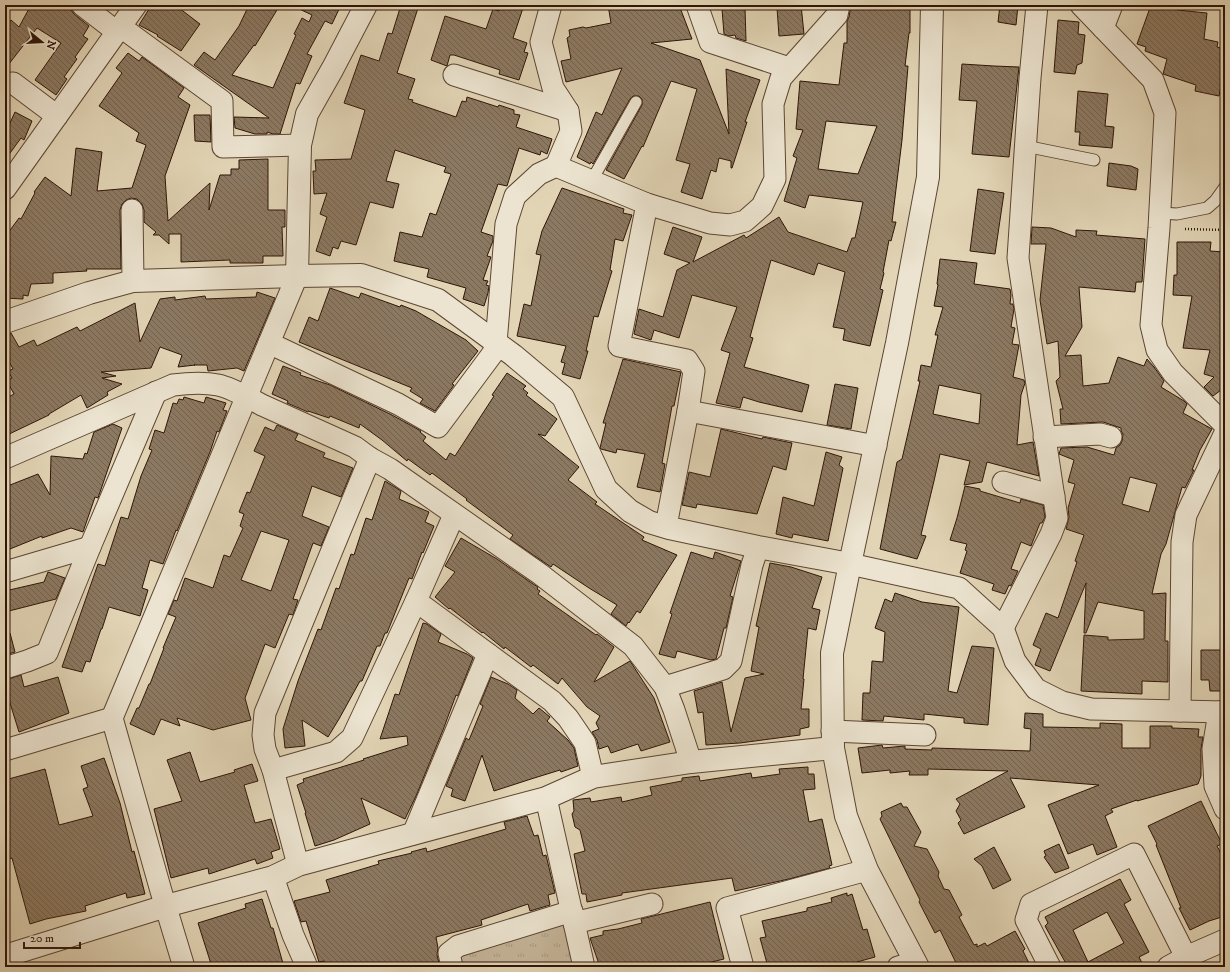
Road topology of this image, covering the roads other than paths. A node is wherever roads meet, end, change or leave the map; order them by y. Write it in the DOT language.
graph roads {
  1 [pos="82,5"];
  2 [pos="136,5"];
  3 [pos="366,5"];
  4 [pos="551,5"];
  5 [pos="697,5"];
  6 [pos="839,5"];
  7 [pos="932,5"];
  8 [pos="1037,5"];
  9 [pos="1081,5"];
  10 [pos="1112,5"];
  11 [pos="1103,28"];
  12 [pos="119,30"];
  13 [pos="789,68"];
  14 [pos="454,75"];
  15 [pos="13,83"];
  16 [pos="636,102"];
  17 [pos="568,111"];
  18 [pos="57,116"];
  19 [pos="300,145"];
  20 [pos="1025,146"];
  21 [pos="1094,160"];
  22 [pos="556,166"];
  23 [pos="592,180"];
  24 [pos="1225,188"];
  25 [pos="5,189"];
  26 [pos="647,204"];
  27 [pos="132,210"];
  28 [pos="1159,221"];
  29 [pos="297,276"];
  30 [pos="132,281"];
  31 [pos="5,322"];
  32 [pos="269,343"];
  33 [pos="496,343"];
  34 [pos="156,392"];
  35 [pos="247,397"];
  36 [pos="688,411"];
  37 [pos="1225,425"];
  38 [pos="1225,433"];
  39 [pos="1044,437"];
  40 [pos="1111,437"];
  41 [pos="876,446"];
  42 [pos="5,458"];
  43 [pos="370,458"];
  44 [pos="1003,482"];
  45 [pos="1054,496"];
  46 [pos="454,515"];
  47 [pos="666,526"];
  48 [pos="90,547"];
  49 [pos="758,547"];
  50 [pos="850,564"];
  51 [pos="5,572"];
  52 [pos="416,601"];
  53 [pos="1003,628"];
  54 [pos="488,654"];
  55 [pos="5,668"];
  56 [pos="664,687"];
  57 [pos="1180,711"];
  58 [pos="1222,712"];
  59 [pos="112,718"];
  60 [pos="925,735"];
  61 [pos="832,739"];
  62 [pos="5,750"];
  63 [pos="691,762"];
  64 [pos="273,770"];
  65 [pos="593,777"];
  66 [pos="546,798"];
  67 [pos="1225,809"];
  68 [pos="413,834"];
  69 [pos="298,865"];
  70 [pos="867,870"];
  71 [pos="273,877"];
  72 [pos="652,904"];
  73 [pos="166,906"];
  74 [pos="573,917"];
  75 [pos="1225,940"];
  76 [pos="5,956"];
  77 [pos="1186,957"];
  78 [pos="910,965"];
  79 [pos="184,967"];
  80 [pos="307,967"];
  81 [pos="452,967"];
  82 [pos="584,967"];
  83 [pos="743,967"];
  84 [pos="1050,967"];
  85 [pos="1168,967"];
  1 -- 12 [label="street"];
  2 -- 12 [label="street"];
  3 -- 19 [label="street"];
  4 -- 17 [label="street"];
  5 -- 13 [label="street"];
  6 -- 13 [label="street"];
  7 -- 41 [label="street"];
  8 -- 20 [label="street"];
  9 -- 11 [label="street"];
  10 -- 11 [label="street"];
  11 -- 28 [label="street"];
  12 -- 18 [label="street"];
  12 -- 19 [label="street"];
  13 -- 26 [label="street"];
  14 -- 17 [label="street"];
  15 -- 18 [label="street"];
  16 -- 23 [label="lane"];
  17 -- 22 [label="street"];
  18 -- 25 [label="street"];
  19 -- 29 [label="street"];
  20 -- 21 [label="lane"];
  20 -- 39 [label="street"];
  22 -- 23 [label="street"];
  22 -- 33 [label="street"];
  23 -- 26 [label="street"];
  24 -- 28 [label="lane"];
  26 -- 36 [label="street"];
  27 -- 30 [label="street"];
  28 -- 37 [label="street"];
  29 -- 30 [label="street"];
  29 -- 32 [label="street"];
  29 -- 33 [label="street"];
  30 -- 31 [label="street"];
  32 -- 33 [label="street"];
  32 -- 35 [label="street"];
  33 -- 47 [label="street"];
  34 -- 35 [label="street"];
  34 -- 42 [label="street"];
  34 -- 48 [label="street"];
  35 -- 43 [label="street"];
  35 -- 59 [label="street"];
  36 -- 41 [label="street"];
  36 -- 47 [label="street"];
  38 -- 57 [label="street"];
  39 -- 40 [label="street"];
  39 -- 45 [label="street"];
  41 -- 50 [label="street"];
  43 -- 46 [label="street"];
  43 -- 64 [label="street"];
  44 -- 45 [label="street"];
  45 -- 53 [label="street"];
  46 -- 52 [label="street"];
  46 -- 56 [label="street"];
  47 -- 49 [label="street"];
  48 -- 51 [label="street"];
  48 -- 55 [label="street"];
  49 -- 50 [label="street"];
  49 -- 56 [label="street"];
  50 -- 53 [label="street"];
  50 -- 61 [label="street"];
  52 -- 54 [label="street"];
  52 -- 64 [label="street"];
  53 -- 57 [label="street"];
  54 -- 65 [label="street"];
  54 -- 68 [label="street"];
  56 -- 63 [label="street"];
  57 -- 58 [label="street"];
  58 -- 67 [label="street"];
  59 -- 62 [label="street"];
  59 -- 73 [label="street"];
  60 -- 61 [label="street"];
  61 -- 63 [label="street"];
  61 -- 70 [label="street"];
  63 -- 65 [label="street"];
  64 -- 69 [label="street"];
  65 -- 66 [label="street"];
  66 -- 68 [label="street"];
  66 -- 74 [label="street"];
  68 -- 69 [label="street"];
  69 -- 71 [label="street"];
  70 -- 78 [label="street"];
  70 -- 83 [label="street"];
  71 -- 73 [label="street"];
  71 -- 80 [label="street"];
  72 -- 74 [label="street"];
  73 -- 76 [label="street"];
  73 -- 79 [label="street"];
  74 -- 81 [label="street"];
  74 -- 82 [label="street"];
  75 -- 77 [label="street"];
  77 -- 84 [label="street"];
  77 -- 85 [label="street"];
}
